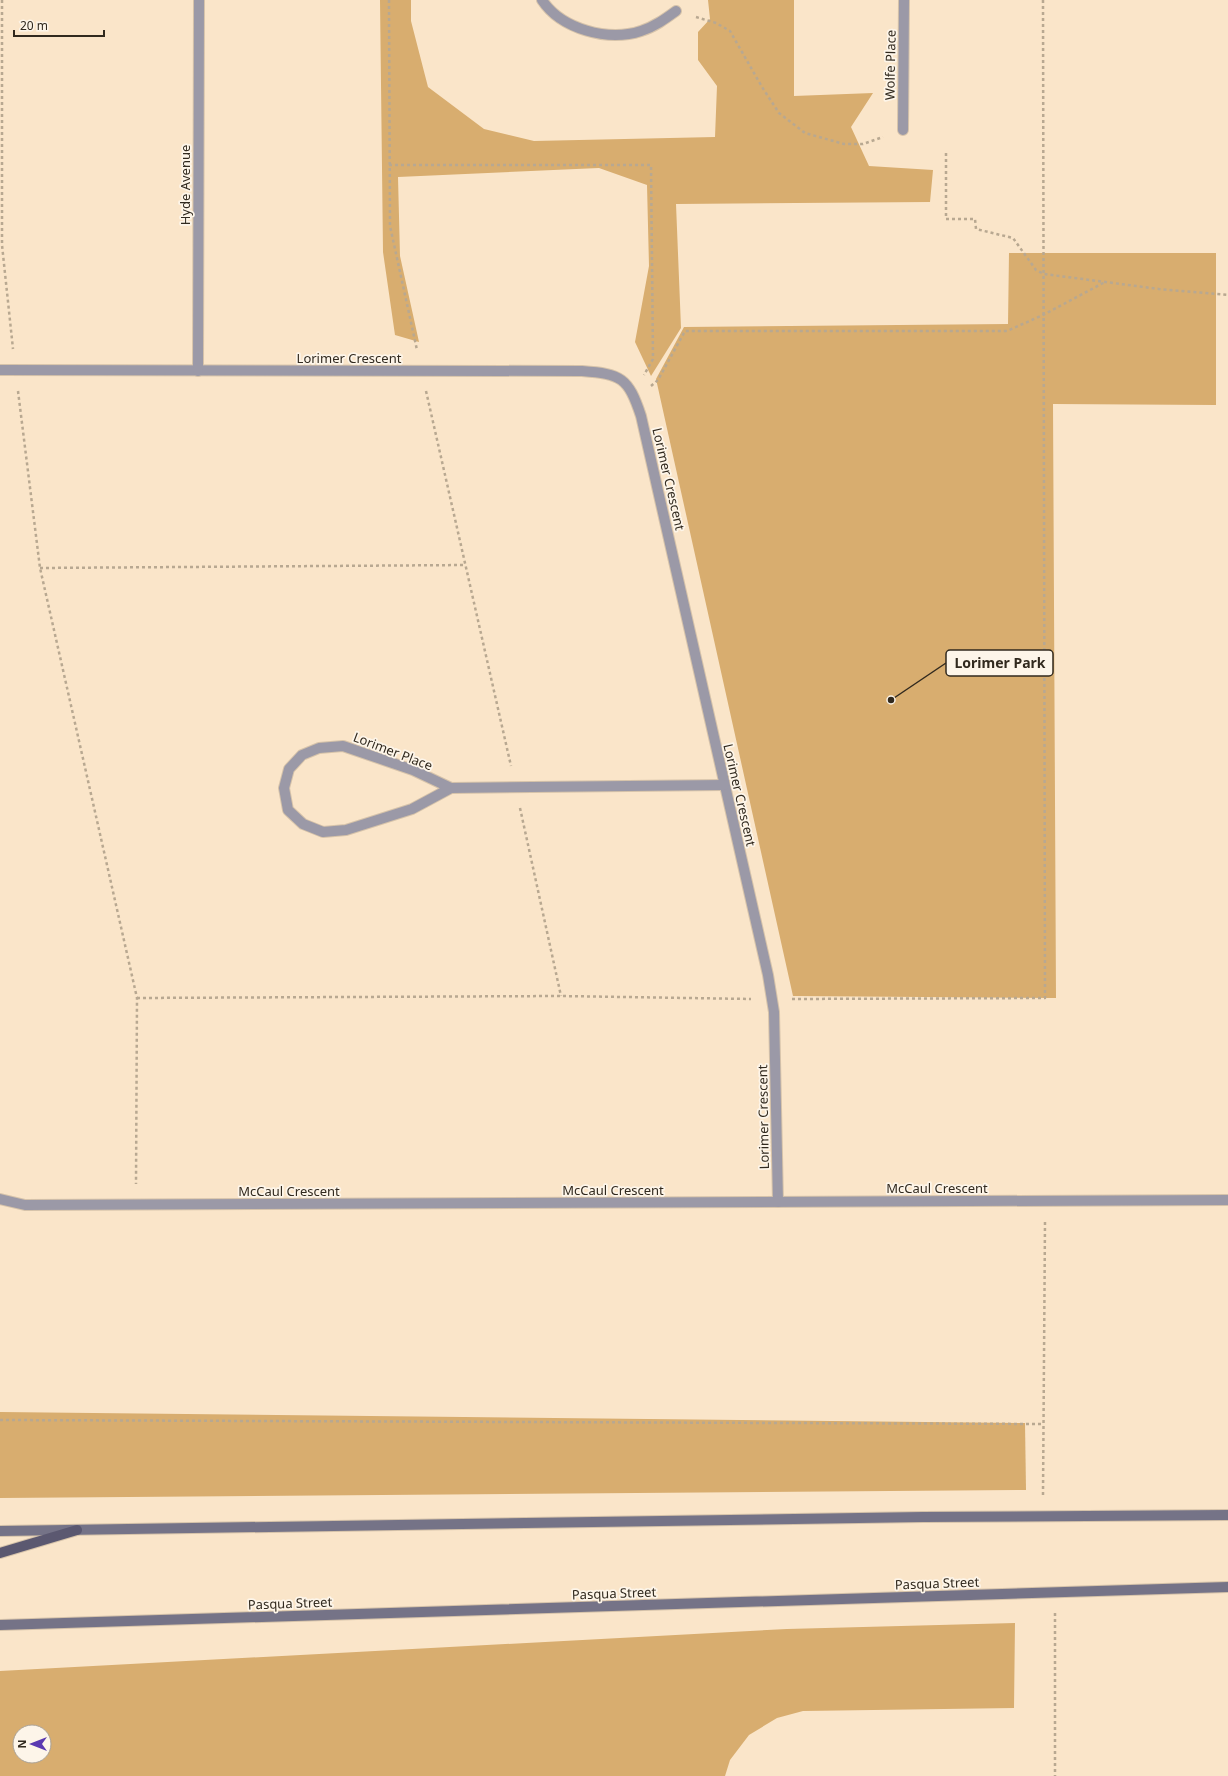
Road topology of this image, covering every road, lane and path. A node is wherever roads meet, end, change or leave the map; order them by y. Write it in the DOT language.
graph roads {
  1 [pos="2,0"];
  2 [pos="199,0"];
  3 [pos="389,0"];
  4 [pos="542,0"];
  5 [pos="904,0"];
  6 [pos="1044,0"];
  7 [pos="676,11"];
  8 [pos="903,130"];
  9 [pos="946,152"];
  10 [pos="389,165"];
  11 [pos="1044,274"];
  12 [pos="1106,282"];
  13 [pos="1228,295"];
  14 [pos="1043,315"];
  15 [pos="0,370"];
  16 [pos="15,370"];
  17 [pos="198,371"];
  18 [pos="422,371"];
  19 [pos="635,398"];
  20 [pos="466,565"];
  21 [pos="40,568"];
  22 [pos="724,785"];
  23 [pos="516,787"];
  24 [pos="451,788"];
  25 [pos="561,996"];
  26 [pos="137,998"];
  27 [pos="772,999"];
  28 [pos="0,1199"];
  29 [pos="1228,1200"];
  30 [pos="1045,1201"];
  31 [pos="778,1202"];
  32 [pos="136,1205"];
  33 [pos="0,1420"];
  34 [pos="1043,1424"];
  35 [pos="1228,1515"];
  36 [pos="1043,1516"];
  37 [pos="77,1530"];
  38 [pos="0,1532"];
  39 [pos="0,1553"];
  40 [pos="1228,1587"];
  41 [pos="1055,1593"];
  42 [pos="0,1625"];
  43 [pos="1055,1776"];
  1 -- 16 [label="path"];
  2 -- 17 [label="street, Hyde Avenue"];
  3 -- 10 [label="path"];
  4 -- 7 [label="street"];
  5 -- 8 [label="street, Wolfe Place"];
  6 -- 11 [label="path"];
  7 -- 8 [label="path"];
  9 -- 11 [label="path"];
  10 -- 18 [label="path"];
  10 -- 19 [label="path"];
  11 -- 12 [label="path"];
  11 -- 14 [label="path"];
  12 -- 13 [label="path"];
  12 -- 14 [label="path"];
  14 -- 19 [label="path"];
  14 -- 27 [label="path"];
  15 -- 16 [label="street, Lorimer Crescent"];
  16 -- 17 [label="street, Lorimer Crescent"];
  16 -- 21 [label="path"];
  17 -- 18 [label="street, Lorimer Crescent"];
  18 -- 19 [label="street, Lorimer Crescent"];
  18 -- 20 [label="path"];
  19 -- 22 [label="street, Lorimer Crescent"];
  20 -- 21 [label="path"];
  20 -- 23 [label="path"];
  21 -- 26 [label="path"];
  22 -- 23 [label="street, Lorimer Place"];
  22 -- 27 [label="street, Lorimer Crescent"];
  23 -- 24 [label="street, Lorimer Place"];
  23 -- 25 [label="path"];
  24 -- 24 [label="street, Lorimer Place"];
  25 -- 26 [label="path"];
  25 -- 27 [label="path"];
  26 -- 32 [label="path"];
  27 -- 31 [label="street, Lorimer Crescent"];
  28 -- 32 [label="street, McCaul Crescent"];
  29 -- 30 [label="street, McCaul Crescent"];
  30 -- 31 [label="street, McCaul Crescent"];
  30 -- 34 [label="path"];
  31 -- 32 [label="street, McCaul Crescent"];
  33 -- 34 [label="path"];
  34 -- 36 [label="path"];
  35 -- 36 [label="main road"];
  36 -- 37 [label="main road"];
  37 -- 38 [label="main road"];
  37 -- 39 [label="main road"];
  40 -- 41 [label="main road, Pasqua Street"];
  41 -- 42 [label="main road, Pasqua Street"];
  41 -- 43 [label="path"];
}
